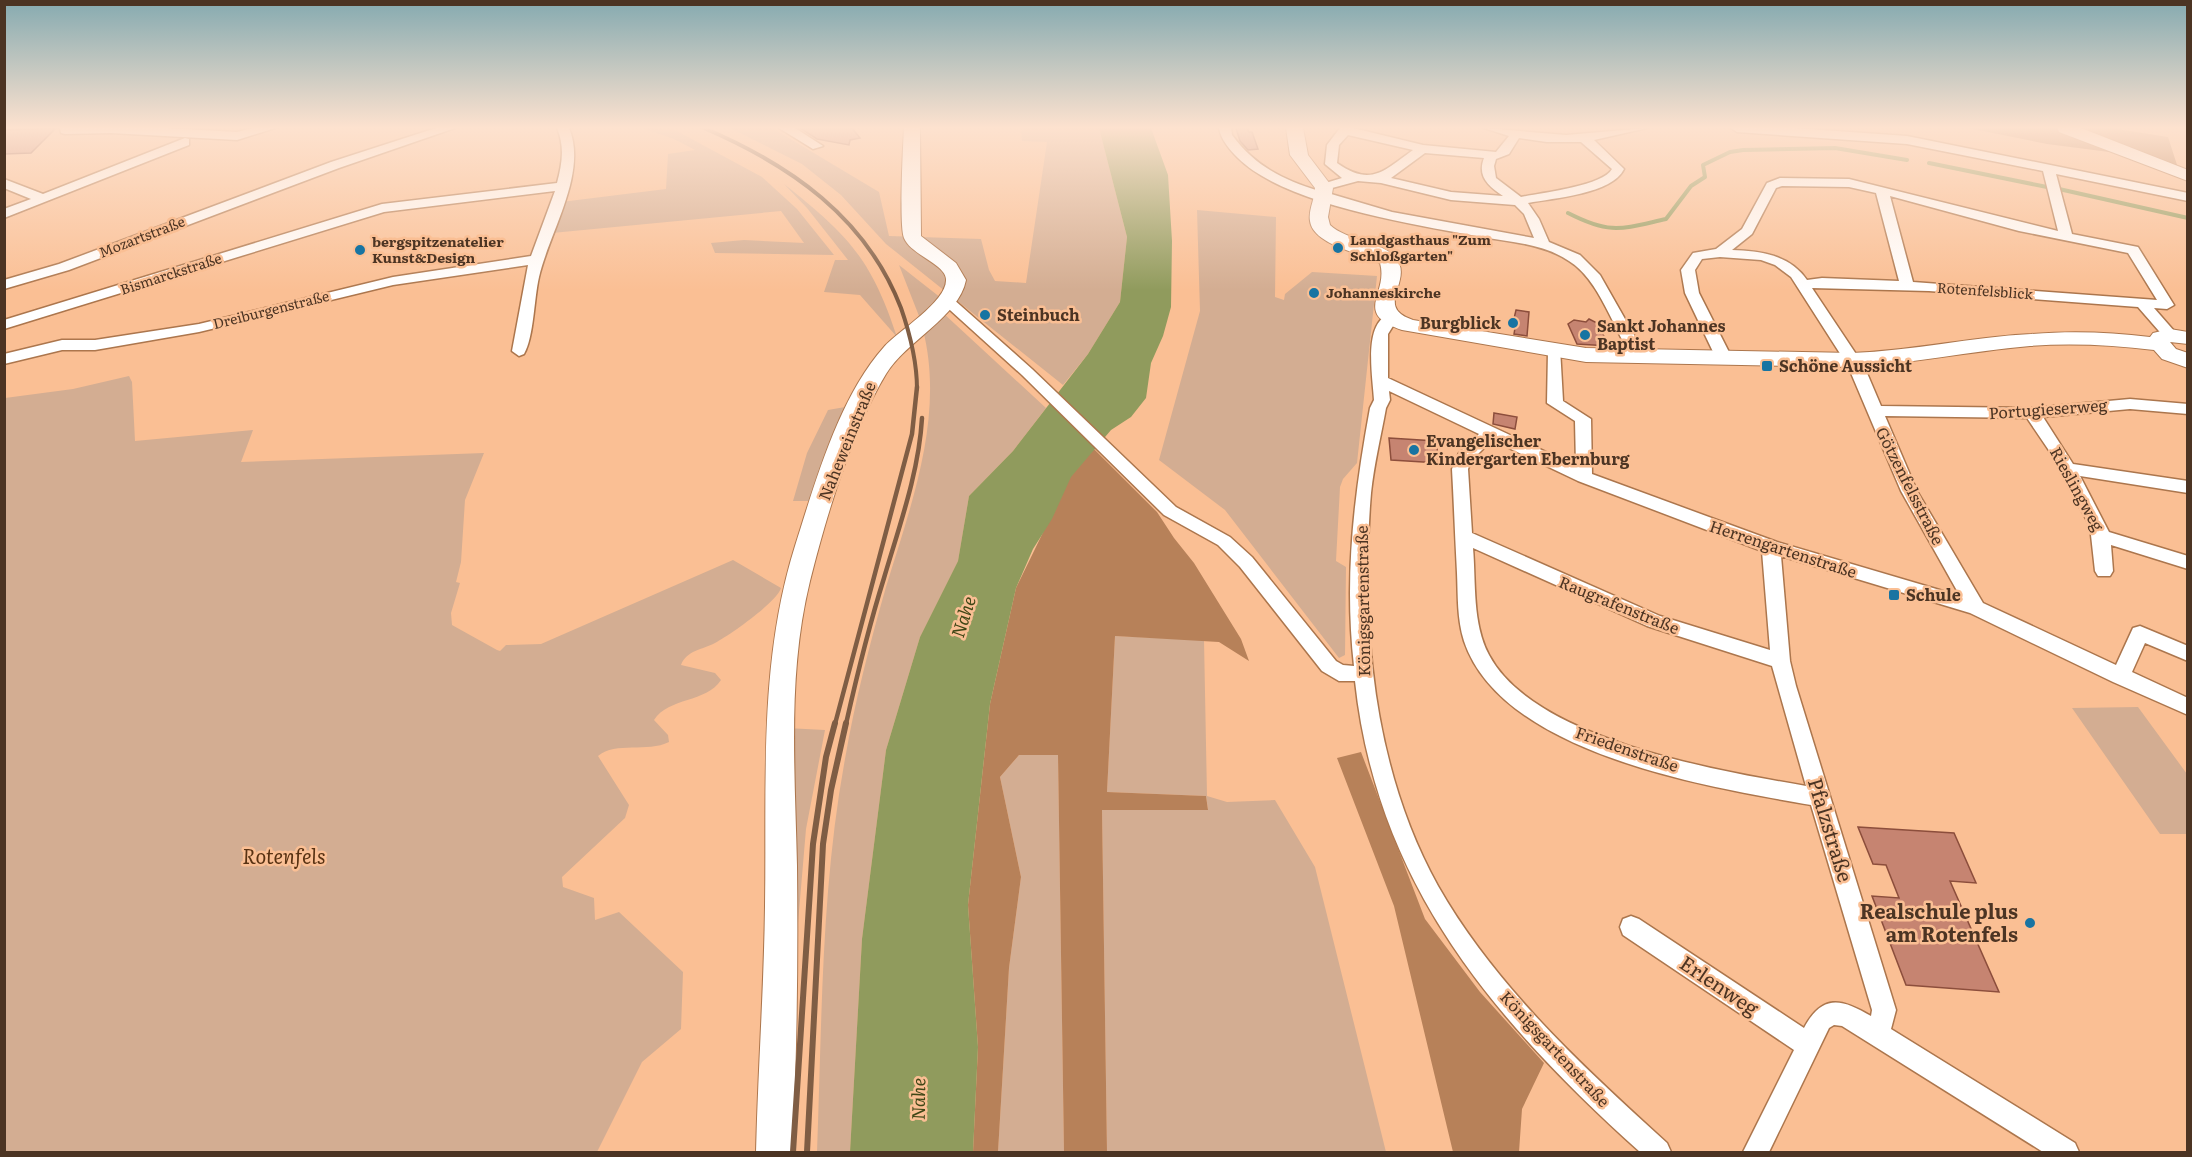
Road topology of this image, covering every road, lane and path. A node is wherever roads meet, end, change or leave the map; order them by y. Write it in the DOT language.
graph roads {
  1 [pos="80,182"];
  2 [pos="290,182"];
  3 [pos="564,182"];
  4 [pos="912,182"];
  5 [pos="1289,182"];
  6 [pos="1317,182"];
  7 [pos="1343,182"];
  8 [pos="1393,182"];
  9 [pos="1492,182"];
  10 [pos="1602,182"];
  11 [pos="2052,182"];
  12 [pos="2117,182"];
  13 [pos="4,183"];
  14 [pos="564,186"];
  15 [pos="1882,191"];
  16 [pos="1324,192"];
  17 [pos="2187,197"];
  18 [pos="41,198"];
  19 [pos="1523,205"];
  20 [pos="4,214"];
  21 [pos="2066,238"];
  22 [pos="1543,244"];
  23 [pos="1720,253"];
  24 [pos="538,258"];
  25 [pos="4,285"];
  26 [pos="1803,285"];
  27 [pos="1907,285"];
  28 [pos="947,300"];
  29 [pos="2142,303"];
  30 [pos="1390,318"];
  31 [pos="4,326"];
  32 [pos="2172,339"];
  33 [pos="519,351"];
  34 [pos="1555,351"];
  35 [pos="1638,356"];
  36 [pos="1724,358"];
  37 [pos="4,359"];
  38 [pos="1852,360"];
  39 [pos="2187,361"];
  40 [pos="1382,381"];
  41 [pos="2187,409"];
  42 [pos="1873,411"];
  43 [pos="2032,413"];
  44 [pos="1489,433"];
  45 [pos="2068,470"];
  46 [pos="1584,477"];
  47 [pos="2187,487"];
  48 [pos="1464,536"];
  49 [pos="2103,536"];
  50 [pos="1771,547"];
  51 [pos="2187,563"];
  52 [pos="2104,571"];
  53 [pos="1976,608"];
  54 [pos="2187,654"];
  55 [pos="1780,661"];
  56 [pos="1362,674"];
  57 [pos="2120,676"];
  58 [pos="2187,707"];
  59 [pos="1819,797"];
  60 [pos="1631,927"];
  61 [pos="1878,1034"];
  62 [pos="1808,1045"];
  63 [pos="774,1152"];
  64 [pos="1658,1152"];
  65 [pos="1756,1152"];
  66 [pos="2066,1152"];
  1 -- 18 [label="street"];
  2 -- 25 [label="street, Mozartstraße"];
  3 -- 14 [label="street"];
  4 -- 28 [label="main road"];
  5 -- 16 [label="street"];
  6 -- 16 [label="main road"];
  7 -- 16 [label="street"];
  8 -- 19 [label="street"];
  9 -- 19 [label="street"];
  10 -- 19 [label="street"];
  11 -- 21 [label="street"];
  12 -- 17 [label="street"];
  13 -- 18 [label="street"];
  14 -- 24 [label="street"];
  14 -- 31 [label="street, Bismarckstraße"];
  15 -- 21 [label="street"];
  15 -- 23 [label="street"];
  15 -- 27 [label="street"];
  16 -- 22 [label="street"];
  16 -- 30 [label="main road"];
  18 -- 20 [label="street"];
  19 -- 22 [label="street"];
  21 -- 29 [label="street, Rotenfelsblick"];
  22 -- 35 [label="street"];
  23 -- 26 [label="street"];
  23 -- 36 [label="street"];
  24 -- 33 [label="street"];
  24 -- 37 [label="street, Dreiburgenstraße"];
  26 -- 27 [label="street, Rotenfelsblick"];
  26 -- 38 [label="street"];
  27 -- 29 [label="street, Rotenfelsblick"];
  28 -- 56 [label="street"];
  28 -- 63 [label="main road, Naheweinstraße"];
  29 -- 32 [label="street"];
  30 -- 34 [label="main road"];
  30 -- 40 [label="street, Königsgartenstraße"];
  32 -- 38 [label="main road"];
  32 -- 39 [label="main road"];
  34 -- 35 [label="main road"];
  34 -- 46 [label="street"];
  35 -- 36 [label="main road"];
  36 -- 38 [label="main road"];
  38 -- 42 [label="street, Götzenfelsstraße"];
  40 -- 44 [label="street, Herrengartenstraße"];
  40 -- 56 [label="street, Königsgartenstraße"];
  41 -- 43 [label="street, Portugieserweg"];
  42 -- 43 [label="street, Portugieserweg"];
  42 -- 53 [label="street, Götzenfelsstraße"];
  43 -- 45 [label="street, Rieslingweg"];
  44 -- 46 [label="street, Herrengartenstraße"];
  44 -- 48 [label="street, Friedenstraße"];
  45 -- 47 [label="street"];
  45 -- 49 [label="street, Rieslingweg"];
  46 -- 50 [label="street, Herrengartenstraße"];
  48 -- 55 [label="street, Raugrafenstraße"];
  48 -- 59 [label="street, Friedenstraße"];
  49 -- 51 [label="street"];
  49 -- 52 [label="street, Rieslingweg"];
  50 -- 53 [label="street, Herrengartenstraße"];
  50 -- 55 [label="street, Pfalzstraße"];
  53 -- 57 [label="street, Herrengartenstraße"];
  54 -- 57 [label="street"];
  55 -- 59 [label="street, Pfalzstraße"];
  56 -- 64 [label="street, Königsgartenstraße"];
  57 -- 58 [label="street, Herrengartenstraße"];
  59 -- 61 [label="street, Pfalzstraße"];
  60 -- 62 [label="street, Erlenweg"];
  61 -- 62 [label="street"];
  61 -- 66 [label="street"];
  62 -- 65 [label="street"];
}
